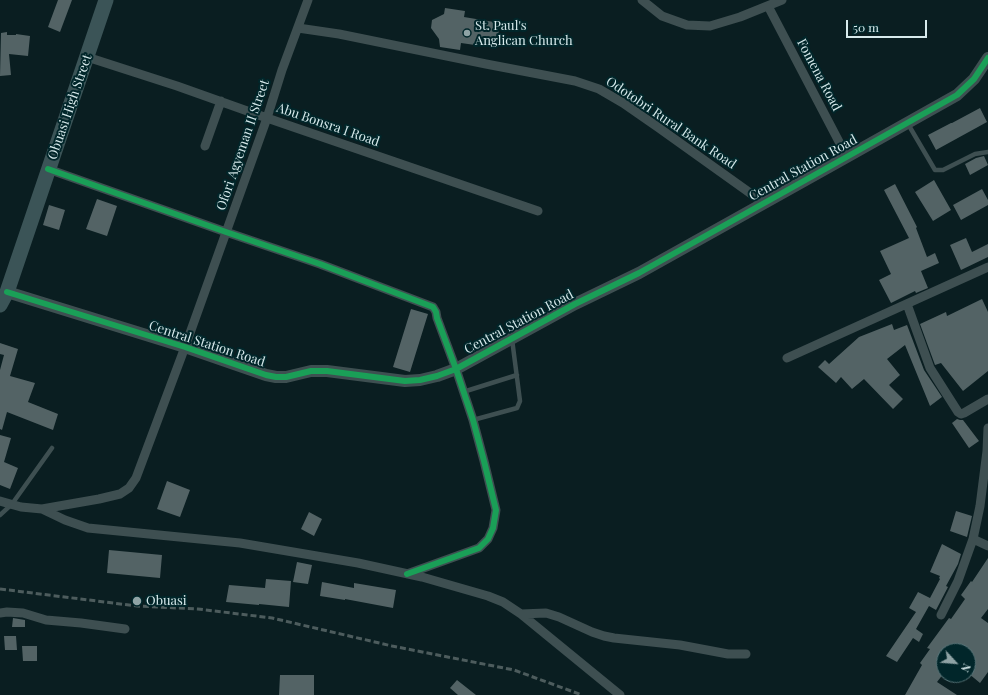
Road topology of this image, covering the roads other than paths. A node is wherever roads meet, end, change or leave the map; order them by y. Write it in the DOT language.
graph roads {
  1 [pos="106,0"];
  2 [pos="308,0"];
  3 [pos="642,0"];
  4 [pos="782,0"];
  5 [pos="768,6"];
  6 [pos="298,28"];
  7 [pos="87,57"];
  8 [pos="988,58"];
  9 [pos="221,101"];
  10 [pos="267,118"];
  11 [pos="907,123"];
  12 [pos="205,146"];
  13 [pos="988,152"];
  14 [pos="847,157"];
  15 [pos="48,169"];
  16 [pos="764,203"];
  17 [pos="538,211"];
  18 [pos="226,232"];
  19 [pos="988,267"];
  20 [pos="4,298"];
  21 [pos="907,304"];
  22 [pos="512,338"];
  23 [pos="185,347"];
  24 [pos="787,358"];
  25 [pos="456,369"];
  26 [pos="517,375"];
  27 [pos="464,392"];
  28 [pos="988,399"];
  29 [pos="472,420"];
  30 [pos="988,428"];
  31 [pos="52,448"];
  32 [pos="0,501"];
  33 [pos="12,504"];
  34 [pos="42,509"];
  35 [pos="0,515"];
  36 [pos="973,539"];
  37 [pos="988,546"];
  38 [pos="407,574"];
  39 [pos="0,613"];
  40 [pos="522,614"];
  41 [pos="941,615"];
  42 [pos="124,629"];
  43 [pos="746,654"];
  44 [pos="620,695"];
  1 -- 7 [label="main road, Obuasi High Street"];
  2 -- 6 [label="street, Ofori Agyeman II Street"];
  3 -- 5 [label="street"];
  4 -- 5 [label="street"];
  5 -- 14 [label="street, Fomena Road"];
  6 -- 10 [label="street, Ofori Agyeman II Street"];
  6 -- 16 [label="street, Odotobri Rural Bank Road"];
  7 -- 9 [label="street, Abu Bonsra I Road"];
  7 -- 15 [label="main road, Obuasi High Street"];
  8 -- 11 [label="street, Central Station Road"];
  9 -- 10 [label="street, Abu Bonsra I Road"];
  9 -- 12 [label="street"];
  10 -- 17 [label="street, Abu Bonsra I Road"];
  10 -- 18 [label="street, Ofori Agyeman II Street"];
  11 -- 13 [label="lane"];
  11 -- 14 [label="street, Central Station Road"];
  14 -- 16 [label="street, Central Station Road"];
  15 -- 18 [label="street"];
  15 -- 20 [label="main road, Obuasi High Street"];
  16 -- 22 [label="street, Central Station Road"];
  18 -- 23 [label="street, Ofori Agyeman II Street"];
  18 -- 25 [label="street"];
  19 -- 21 [label="street"];
  20 -- 23 [label="street, Central Station Road"];
  21 -- 24 [label="street"];
  21 -- 28 [label="street"];
  22 -- 25 [label="street, Central Station Road"];
  22 -- 26 [label="lane"];
  23 -- 25 [label="street, Central Station Road"];
  23 -- 34 [label="street, Ofori Agyeman II Street"];
  25 -- 27 [label="street"];
  26 -- 27 [label="lane"];
  26 -- 29 [label="lane"];
  27 -- 29 [label="street"];
  29 -- 38 [label="street"];
  30 -- 36 [label="street"];
  31 -- 33 [label="lane"];
  32 -- 33 [label="street, Ofori Agyeman II Street"];
  33 -- 34 [label="street, Ofori Agyeman II Street"];
  33 -- 35 [label="lane"];
  34 -- 38 [label="street"];
  36 -- 37 [label="street"];
  36 -- 41 [label="street"];
  38 -- 40 [label="street"];
  39 -- 42 [label="street"];
  40 -- 43 [label="street"];
  40 -- 44 [label="street"];
}
